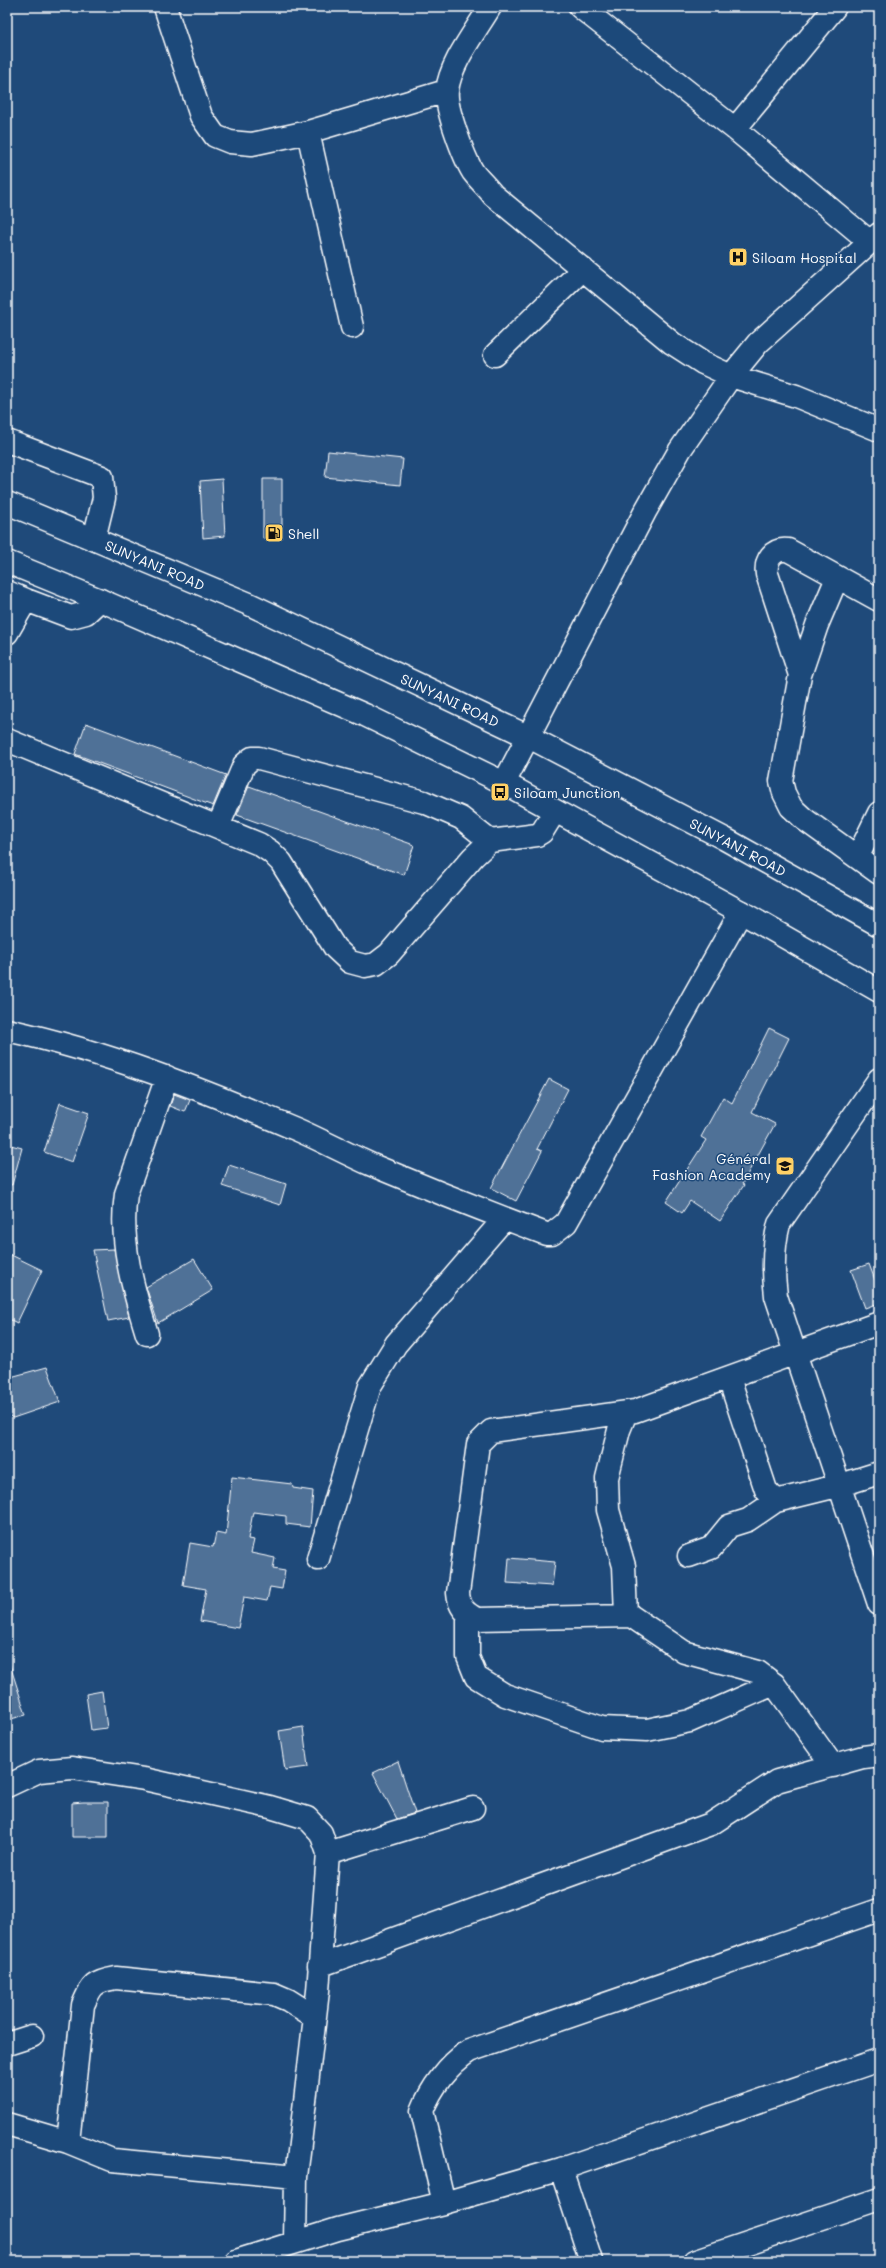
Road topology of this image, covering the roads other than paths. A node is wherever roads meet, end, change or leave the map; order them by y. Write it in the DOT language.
graph roads {
  1 [pos="164,7"];
  2 [pos="490,7"];
  3 [pos="580,7"];
  4 [pos="835,7"];
  5 [pos="446,91"];
  6 [pos="735,129"];
  7 [pos="308,132"];
  8 [pos="874,238"];
  9 [pos="583,269"];
  10 [pos="352,327"];
  11 [pos="495,355"];
  12 [pos="731,376"];
  13 [pos="879,430"];
  14 [pos="7,440"];
  15 [pos="7,503"];
  16 [pos="94,539"];
  17 [pos="7,562"];
  18 [pos="837,578"];
  19 [pos="16,596"];
  20 [pos="100,600"];
  21 [pos="879,600"];
  22 [pos="7,633"];
  23 [pos="800,675"];
  24 [pos="527,736"];
  25 [pos="7,740"];
  26 [pos="504,783"];
  27 [pos="555,812"];
  28 [pos="879,813"];
  29 [pos="218,827"];
  30 [pos="490,841"];
  31 [pos="858,856"];
  32 [pos="879,873"];
  33 [pos="741,912"];
  34 [pos="879,925"];
  35 [pos="879,991"];
  36 [pos="7,1030"];
  37 [pos="167,1077"];
  38 [pos="879,1079"];
  39 [pos="504,1218"];
  40 [pos="879,1323"];
  41 [pos="147,1334"];
  42 [pos="795,1354"];
  43 [pos="729,1378"];
  44 [pos="626,1413"];
  45 [pos="879,1473"];
  46 [pos="841,1485"];
  47 [pos="776,1501"];
  48 [pos="689,1556"];
  49 [pos="318,1559"];
  50 [pos="879,1604"];
  51 [pos="468,1614"];
  52 [pos="626,1615"];
  53 [pos="774,1684"];
  54 [pos="879,1755"];
  55 [pos="833,1766"];
  56 [pos="7,1786"];
  57 [pos="473,1808"];
  58 [pos="328,1853"];
  59 [pos="879,1910"];
  60 [pos="319,1966"];
  61 [pos="315,2017"];
  62 [pos="32,2036"];
  63 [pos="7,2044"];
  64 [pos="879,2060"];
  65 [pos="7,2124"];
  66 [pos="68,2142"];
  67 [pos="561,2169"];
  68 [pos="296,2177"];
  69 [pos="879,2199"];
  70 [pos="444,2203"];
  71 [pos="295,2242"];
  72 [pos="236,2261"];
  73 [pos="591,2261"];
  74 [pos="694,2261"];
  1 -- 7 [label="street"];
  2 -- 5 [label="street"];
  3 -- 6 [label="street"];
  4 -- 6 [label="street"];
  5 -- 7 [label="street"];
  5 -- 9 [label="street"];
  6 -- 8 [label="street"];
  7 -- 10 [label="street"];
  8 -- 12 [label="street"];
  9 -- 11 [label="street"];
  9 -- 12 [label="street"];
  12 -- 13 [label="street"];
  12 -- 24 [label="street"];
  14 -- 16 [label="street"];
  15 -- 16 [label="street, SUNYANI ROAD"];
  16 -- 24 [label="street, SUNYANI ROAD"];
  17 -- 20 [label="street"];
  18 -- 21 [label="street"];
  18 -- 23 [label="street"];
  18 -- 23 [label="street"];
  19 -- 20 [label="street"];
  19 -- 22 [label="street"];
  20 -- 26 [label="street"];
  23 -- 31 [label="street"];
  24 -- 26 [label="street"];
  24 -- 34 [label="street, SUNYANI ROAD"];
  25 -- 29 [label="street"];
  26 -- 27 [label="street"];
  27 -- 30 [label="street"];
  27 -- 33 [label="street"];
  28 -- 31 [label="street"];
  29 -- 30 [label="street"];
  29 -- 30 [label="street"];
  31 -- 32 [label="street"];
  33 -- 35 [label="street"];
  33 -- 39 [label="street"];
  36 -- 37 [label="street"];
  37 -- 39 [label="street"];
  37 -- 41 [label="street"];
  38 -- 42 [label="street"];
  39 -- 49 [label="street"];
  40 -- 42 [label="street"];
  42 -- 43 [label="street"];
  42 -- 46 [label="street"];
  43 -- 44 [label="street"];
  43 -- 47 [label="street"];
  44 -- 51 [label="street"];
  44 -- 52 [label="street"];
  45 -- 46 [label="street"];
  46 -- 47 [label="street"];
  46 -- 50 [label="street"];
  47 -- 48 [label="street"];
  51 -- 52 [label="street"];
  51 -- 53 [label="street"];
  52 -- 53 [label="street"];
  53 -- 55 [label="street"];
  54 -- 55 [label="street"];
  55 -- 60 [label="street"];
  56 -- 58 [label="street"];
  57 -- 58 [label="street"];
  58 -- 60 [label="street"];
  59 -- 70 [label="street"];
  60 -- 61 [label="street"];
  61 -- 66 [label="street"];
  61 -- 68 [label="street"];
  62 -- 63 [label="street"];
  64 -- 67 [label="street"];
  65 -- 66 [label="street"];
  66 -- 68 [label="street"];
  67 -- 70 [label="street"];
  67 -- 73 [label="street"];
  68 -- 71 [label="street"];
  69 -- 74 [label="street"];
  70 -- 71 [label="street"];
  71 -- 72 [label="street"];
}
